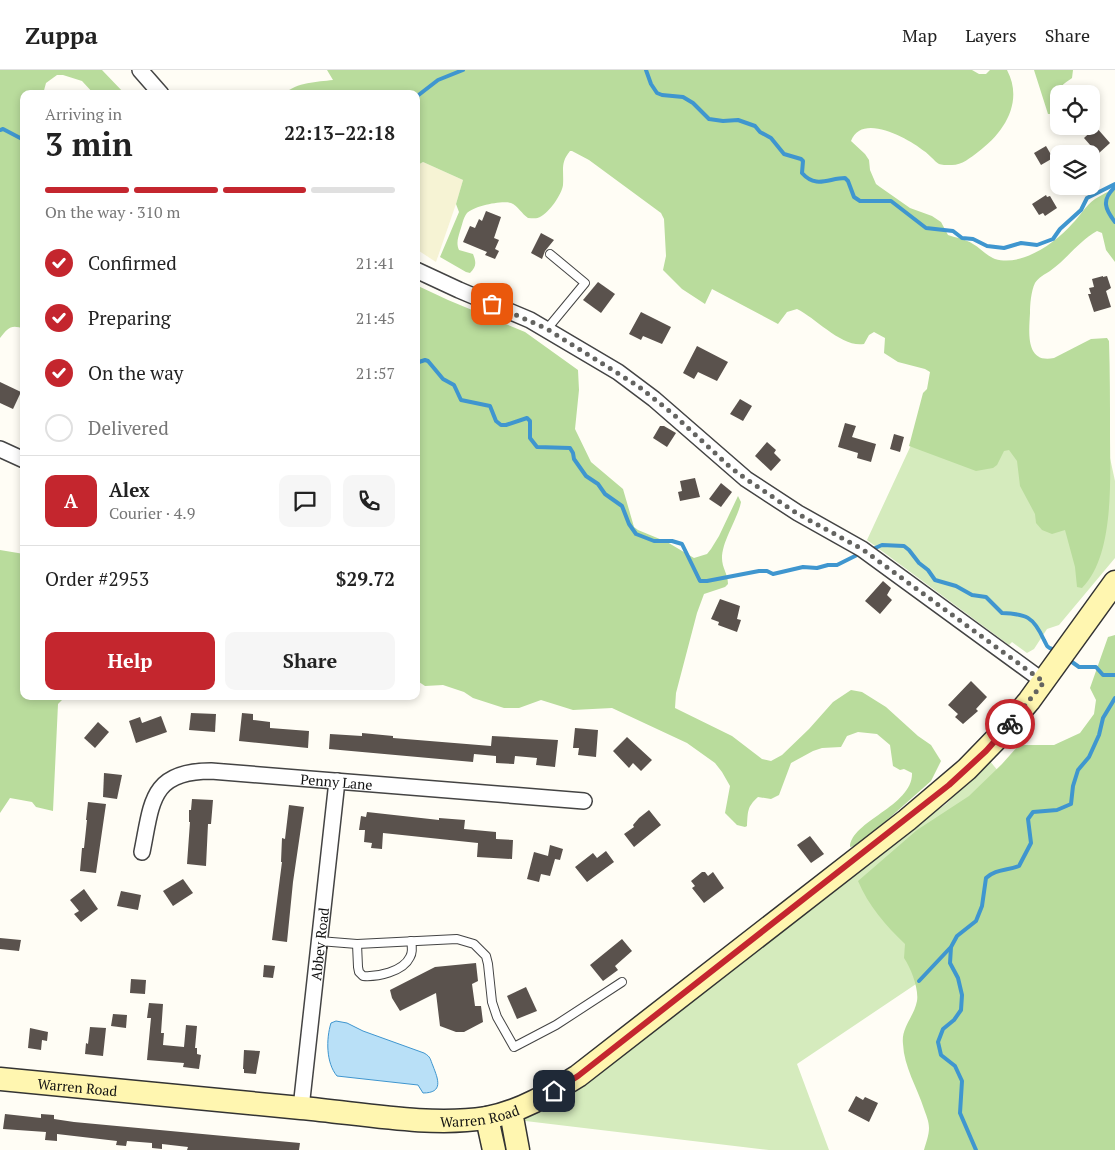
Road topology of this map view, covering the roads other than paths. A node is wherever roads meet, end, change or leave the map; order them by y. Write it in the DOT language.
graph roads {
  1 [pos="140,70"];
  2 [pos="158,90"];
  3 [pos="550,254"];
  4 [pos="420,272"];
  5 [pos="547,329"];
  6 [pos="0,449"];
  7 [pos="20,458"];
  8 [pos="1115,582"];
  9 [pos="1044,682"];
  10 [pos="337,781"];
  11 [pos="584,801"];
  12 [pos="142,852"];
  13 [pos="319,941"];
  14 [pos="411,941"];
  15 [pos="357,944"];
  16 [pos="622,982"];
  17 [pos="0,1079"];
  18 [pos="301,1108"];
  19 [pos="510,1112"];
  20 [pos="487,1118"];
  21 [pos="494,1150"];
  22 [pos="518,1150"];
  1 -- 2 [label="street"];
  3 -- 5 [label="lane"];
  4 -- 5 [label="street"];
  5 -- 9 [label="street"];
  6 -- 7 [label="street"];
  8 -- 9 [label="street, Warren Road"];
  9 -- 19 [label="street, Warren Road"];
  10 -- 11 [label="street, Penny Lane"];
  10 -- 12 [label="street, Penny Lane"];
  10 -- 13 [label="street, Abbey Road"];
  13 -- 15 [label="lane"];
  13 -- 18 [label="street, Abbey Road"];
  14 -- 15 [label="lane"];
  14 -- 15 [label="lane"];
  14 -- 16 [label="lane"];
  17 -- 18 [label="street, Warren Road"];
  18 -- 20 [label="street, Warren Road"];
  19 -- 20 [label="street, Warren Road"];
  19 -- 22 [label="street"];
  20 -- 21 [label="street"];
}
